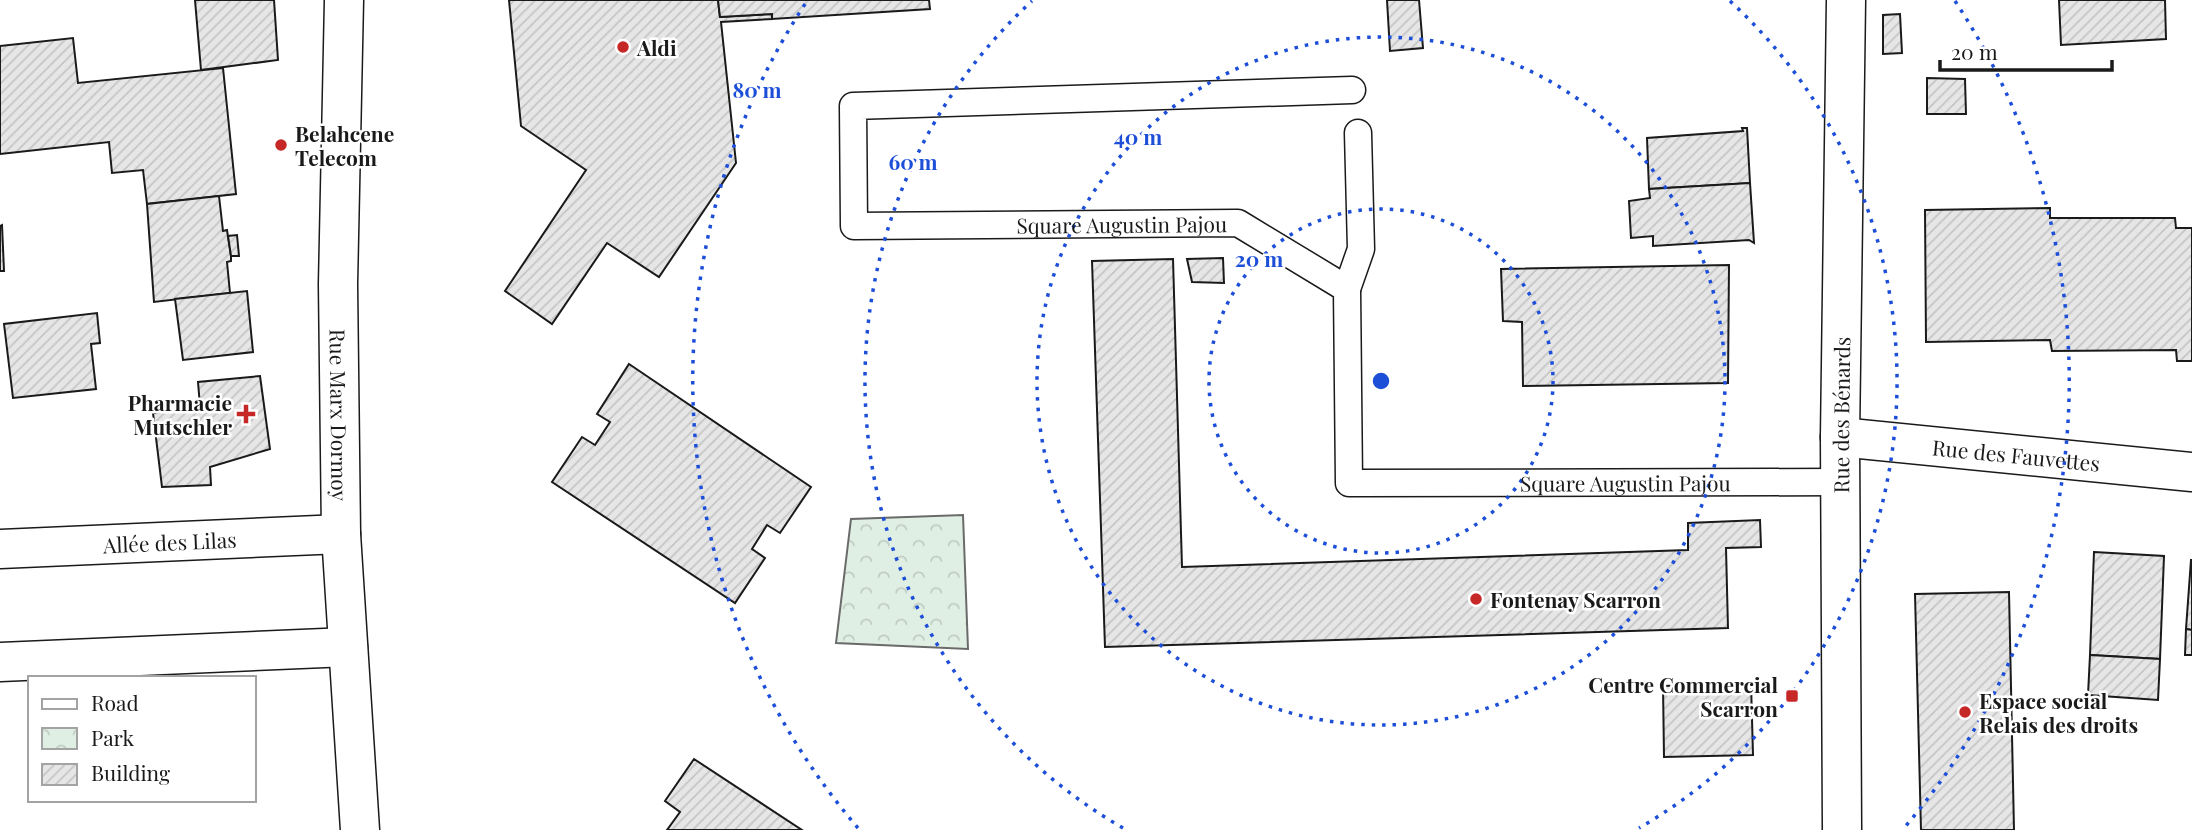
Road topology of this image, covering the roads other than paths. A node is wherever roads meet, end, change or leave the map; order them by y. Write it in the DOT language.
graph roads {
  1 [pos="344,0"];
  2 [pos="1846,0"];
  3 [pos="1352,90"];
  4 [pos="1358,133"];
  5 [pos="1347,289"];
  6 [pos="1840,437"];
  7 [pos="2192,472"];
  8 [pos="1841,482"];
  9 [pos="341,534"];
  10 [pos="0,549"];
  11 [pos="348,648"];
  12 [pos="0,662"];
  13 [pos="360,830"];
  14 [pos="1842,830"];
  1 -- 9 [label="street, Rue Marx Dormoy"];
  2 -- 6 [label="street, Rue des Bénards"];
  3 -- 5 [label="lane, Square Augustin Pajou"];
  4 -- 5 [label="lane"];
  5 -- 8 [label="lane, Square Augustin Pajou"];
  6 -- 7 [label="street, Rue des Fauvettes"];
  6 -- 8 [label="street, Rue des Bénards"];
  8 -- 14 [label="street, Rue des Bénards"];
  9 -- 10 [label="street, Allée des Lilas"];
  9 -- 11 [label="street, Rue Marx Dormoy"];
  11 -- 12 [label="street"];
  11 -- 13 [label="street, Rue Marx Dormoy"];
}
